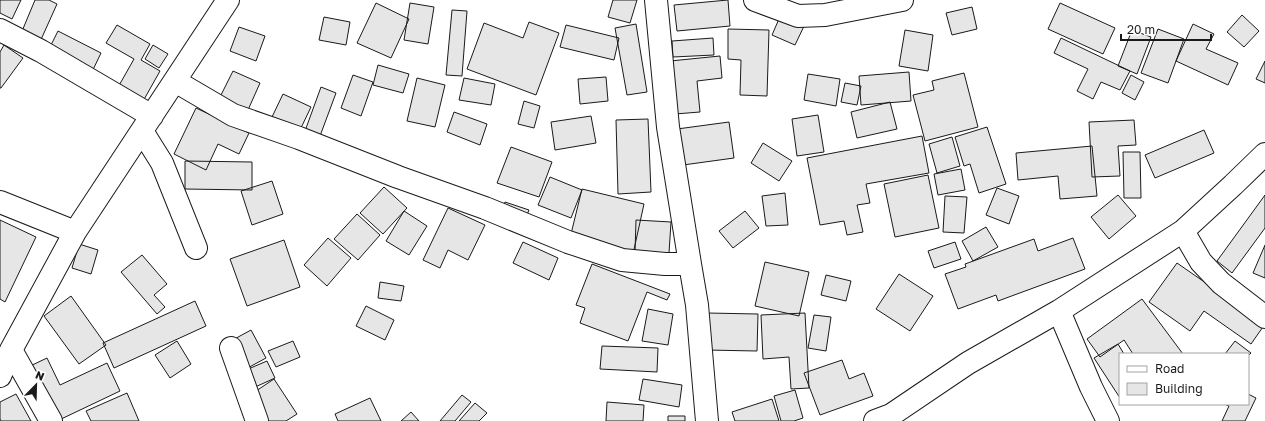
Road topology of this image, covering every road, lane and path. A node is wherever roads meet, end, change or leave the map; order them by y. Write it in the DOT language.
graph roads {
  1 [pos="228,0"];
  2 [pos="656,0"];
  3 [pos="755,0"];
  4 [pos="891,1"];
  5 [pos="0,30"];
  6 [pos="175,81"];
  7 [pos="147,123"];
  8 [pos="1265,154"];
  9 [pos="0,202"];
  10 [pos="75,232"];
  11 [pos="1183,232"];
  12 [pos="196,248"];
  13 [pos="690,264"];
  14 [pos="1059,311"];
  15 [pos="1265,317"];
  16 [pos="231,348"];
  17 [pos="11,350"];
  18 [pos="0,376"];
  19 [pos="886,419"];
  20 [pos="51,421"];
  21 [pos="257,421"];
  22 [pos="707,421"];
  23 [pos="1108,421"];
  1 -- 6 [label="street"];
  2 -- 13 [label="street"];
  3 -- 4 [label="street"];
  5 -- 7 [label="street"];
  6 -- 7 [label="street"];
  6 -- 13 [label="street"];
  7 -- 10 [label="street"];
  7 -- 12 [label="street"];
  8 -- 11 [label="street"];
  9 -- 10 [label="street"];
  10 -- 17 [label="street"];
  11 -- 14 [label="street"];
  11 -- 15 [label="street"];
  13 -- 22 [label="street"];
  14 -- 19 [label="street"];
  14 -- 23 [label="street"];
  16 -- 21 [label="street"];
  17 -- 18 [label="street"];
  17 -- 20 [label="street"];
}
